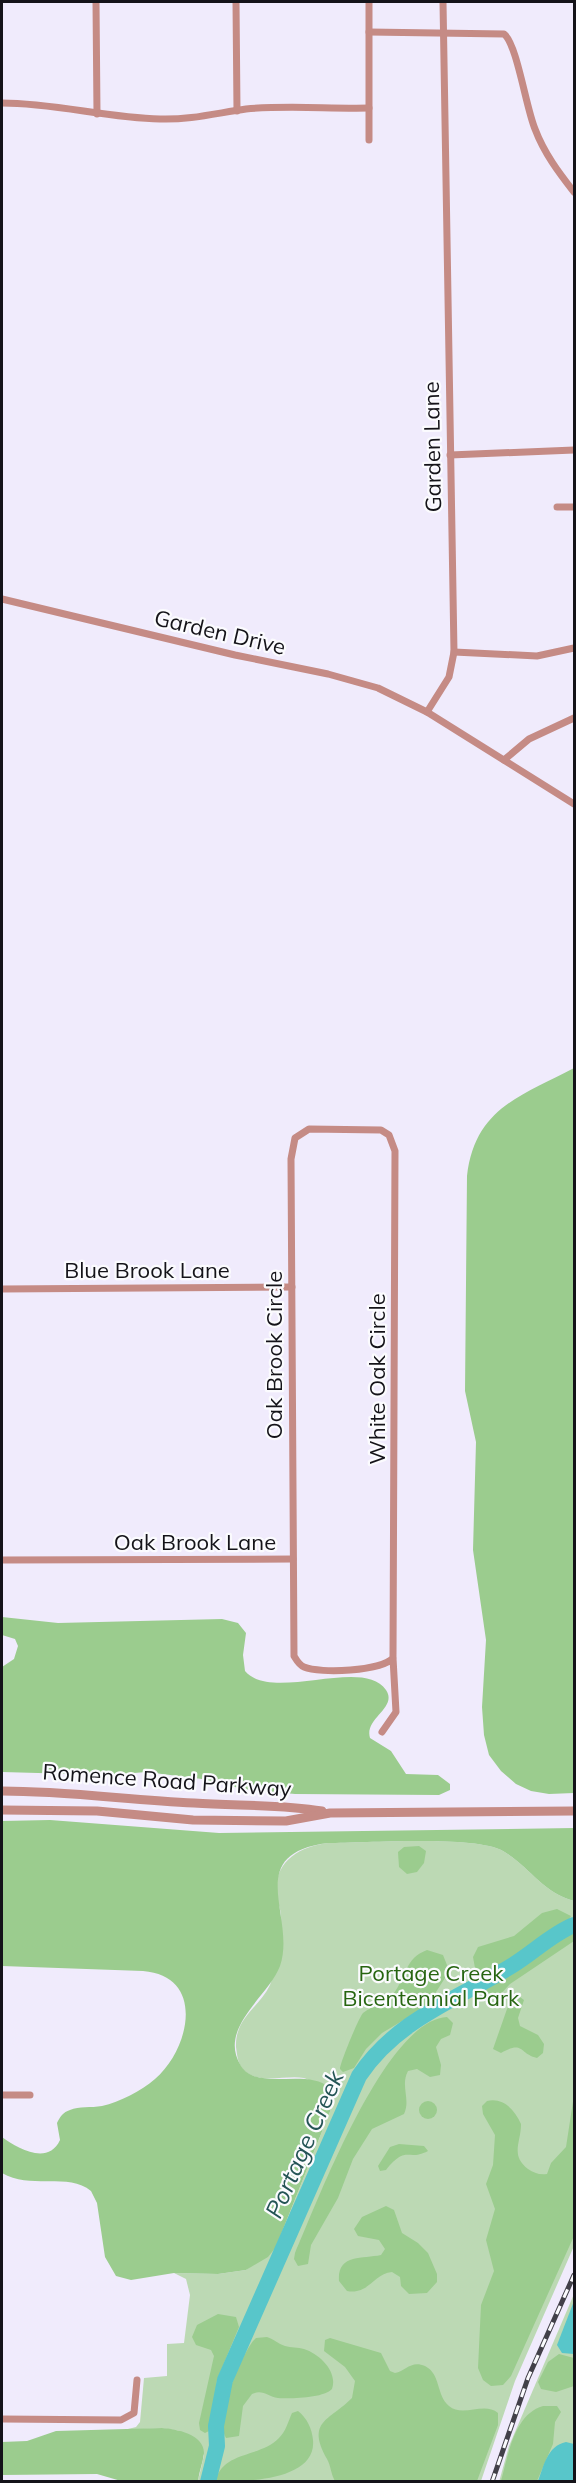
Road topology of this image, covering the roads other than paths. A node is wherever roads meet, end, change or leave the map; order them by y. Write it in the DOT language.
graph roads {
  1 [pos="96,2"];
  2 [pos="236,2"];
  3 [pos="369,2"];
  4 [pos="443,2"];
  5 [pos="369,32"];
  6 [pos="443,33"];
  7 [pos="2,103"];
  8 [pos="369,108"];
  9 [pos="237,111"];
  10 [pos="97,114"];
  11 [pos="369,140"];
  12 [pos="574,192"];
  13 [pos="574,450"];
  14 [pos="450,455"];
  15 [pos="557,507"];
  16 [pos="574,507"];
  17 [pos="2,599"];
  18 [pos="574,648"];
  19 [pos="454,652"];
  20 [pos="427,712"];
  21 [pos="574,718"];
  22 [pos="504,760"];
  23 [pos="574,804"];
  24 [pos="292,1151"];
  25 [pos="292,1287"];
  26 [pos="2,1289"];
  27 [pos="292,1559"];
  28 [pos="2,1560"];
  29 [pos="393,1658"];
  30 [pos="382,1732"];
  31 [pos="2,1791"];
  32 [pos="2,1810"];
  33 [pos="574,1811"];
  34 [pos="330,1813"];
  35 [pos="2,2095"];
  36 [pos="30,2095"];
  37 [pos="137,2380"];
  38 [pos="2,2419"];
  1 -- 10 [label="street"];
  2 -- 9 [label="street"];
  3 -- 5 [label="street"];
  4 -- 6 [label="street, Garden Lane"];
  5 -- 6 [label="street"];
  5 -- 8 [label="street"];
  6 -- 12 [label="street"];
  6 -- 14 [label="street, Garden Lane"];
  7 -- 10 [label="street"];
  8 -- 9 [label="street"];
  8 -- 11 [label="street"];
  9 -- 10 [label="street"];
  13 -- 14 [label="street"];
  14 -- 19 [label="street, Garden Lane"];
  15 -- 16 [label="street"];
  17 -- 20 [label="street, Garden Drive"];
  18 -- 19 [label="street"];
  19 -- 20 [label="street, Garden Lane"];
  20 -- 22 [label="street"];
  21 -- 22 [label="street"];
  22 -- 23 [label="street"];
  24 -- 25 [label="street, Oak Brook Circle"];
  24 -- 29 [label="street, White Oak Circle"];
  25 -- 26 [label="street, Blue Brook Lane"];
  25 -- 27 [label="street, Oak Brook Circle"];
  27 -- 28 [label="street, Oak Brook Lane"];
  27 -- 29 [label="street, Oak Brook Lane"];
  29 -- 30 [label="street, White Oak Circle"];
  31 -- 34 [label="street, Romence Road Parkway"];
  32 -- 34 [label="street, Romence Road Parkway"];
  33 -- 34 [label="street, Romence Road Parkway"];
  35 -- 36 [label="street"];
  37 -- 38 [label="street"];
}
